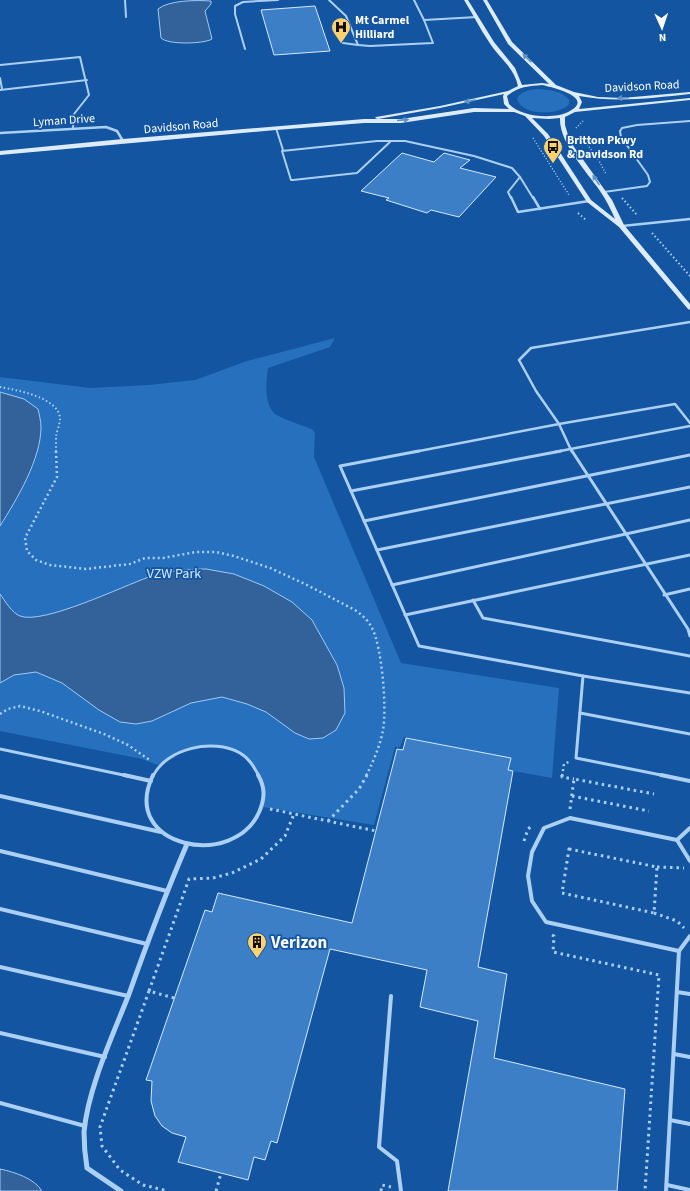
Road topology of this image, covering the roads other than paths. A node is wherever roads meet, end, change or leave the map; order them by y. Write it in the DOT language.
graph roads {
  1 [pos="125,0"];
  2 [pos="278,0"];
  3 [pos="329,0"];
  4 [pos="414,0"];
  5 [pos="466,0"];
  6 [pos="485,0"];
  7 [pos="126,17"];
  8 [pos="477,17"];
  9 [pos="424,20"];
  10 [pos="350,25"];
  11 [pos="337,30"];
  12 [pos="339,39"];
  13 [pos="358,45"];
  14 [pos="245,49"];
  15 [pos="0,66"];
  16 [pos="0,78"];
  17 [pos="86,80"];
  18 [pos="520,86"];
  19 [pos="554,86"];
  20 [pos="1,90"];
  21 [pos="508,92"];
  22 [pos="573,93"];
  23 [pos="690,93"];
  24 [pos="690,99"];
  25 [pos="515,111"];
  26 [pos="573,111"];
  27 [pos="527,116"];
  28 [pos="563,116"];
  29 [pos="690,120"];
  30 [pos="364,121"];
  31 [pos="73,128"];
  32 [pos="276,128"];
  33 [pos="0,133"];
  34 [pos="123,141"];
  35 [pos="391,141"];
  36 [pos="282,150"];
  37 [pos="0,153"];
  38 [pos="520,177"];
  39 [pos="604,192"];
  40 [pos="589,201"];
  41 [pos="540,209"];
  42 [pos="690,219"];
  43 [pos="621,226"];
  44 [pos="690,308"];
  45 [pos="690,322"];
  46 [pos="559,424"];
  47 [pos="690,425"];
  48 [pos="570,448"];
  49 [pos="690,455"];
  50 [pos="588,476"];
  51 [pos="690,487"];
  52 [pos="351,491"];
  53 [pos="607,503"];
  54 [pos="690,520"];
  55 [pos="364,521"];
  56 [pos="625,534"];
  57 [pos="377,550"];
  58 [pos="690,555"];
  59 [pos="645,564"];
  60 [pos="392,584"];
  61 [pos="690,589"];
  62 [pos="664,595"];
  63 [pos="473,600"];
  64 [pos="405,615"];
  65 [pos="689,629"];
  66 [pos="690,636"];
  67 [pos="690,656"];
  68 [pos="583,676"];
  69 [pos="690,693"];
  70 [pos="580,713"];
  71 [pos="690,734"];
  72 [pos="0,749"];
  73 [pos="150,781"];
  74 [pos="690,781"];
  75 [pos="0,796"];
  76 [pos="690,828"];
  77 [pos="161,832"];
  78 [pos="677,840"];
  79 [pos="187,844"];
  80 [pos="0,851"];
  81 [pos="690,861"];
  82 [pos="167,891"];
  83 [pos="0,908"];
  84 [pos="690,936"];
  85 [pos="147,944"];
  86 [pos="679,951"];
  87 [pos="0,967"];
  88 [pos="677,992"];
  89 [pos="690,994"];
  90 [pos="128,996"];
  91 [pos="391,996"];
  92 [pos="0,1032"];
  93 [pos="674,1054"];
  94 [pos="105,1057"];
  95 [pos="690,1057"];
  96 [pos="0,1103"];
  97 [pos="670,1120"];
  98 [pos="690,1124"];
  99 [pos="85,1126"];
  100 [pos="667,1185"];
  101 [pos="690,1190"];
  102 [pos="121,1191"];
  103 [pos="401,1191"];
  104 [pos="666,1191"];
  1 -- 7 [label="lane"];
  2 -- 14 [label="lane"];
  3 -- 10 [label="lane"];
  4 -- 9 [label="lane"];
  5 -- 8 [label="main road"];
  19 -- 6 [label="main road, one-way"];
  8 -- 9 [label="lane"];
  8 -- 18 [label="main road"];
  9 -- 13 [label="lane"];
  10 -- 11 [label="lane"];
  10 -- 13 [label="lane"];
  12 -- 13 [label="lane"];
  15 -- 17 [label="lane"];
  16 -- 20 [label="lane"];
  17 -- 20 [label="lane"];
  17 -- 31 [label="lane"];
  18 -- 19 [label="main road"];
  18 -- 21 [label="main road, Davidson Road"];
  19 -- 22 [label="main road, Davidson Road"];
  21 -- 25 [label="main road"];
  21 -- 30 [label="main road, Davidson Road, one-way"];
  23 -- 22 [label="main road, Davidson Road, one-way"];
  22 -- 26 [label="main road"];
  24 -- 26 [label="main road, Davidson Road"];
  25 -- 27 [label="main road"];
  30 -- 25 [label="main road, Davidson Road, one-way"];
  26 -- 28 [label="main road, Davidson Road"];
  27 -- 28 [label="main road"];
  27 -- 40 [label="main road"];
  39 -- 28 [label="main road, one-way"];
  29 -- 39 [label="lane"];
  30 -- 32 [label="main road, Davidson Road"];
  31 -- 33 [label="street, Lyman Drive"];
  31 -- 34 [label="street, Lyman Drive"];
  32 -- 34 [label="main road, Davidson Road"];
  32 -- 36 [label="lane"];
  34 -- 37 [label="main road, Davidson Road"];
  35 -- 36 [label="lane"];
  35 -- 36 [label="lane"];
  35 -- 38 [label="lane"];
  38 -- 41 [label="lane"];
  38 -- 41 [label="lane"];
  39 -- 43 [label="main road"];
  40 -- 41 [label="lane"];
  40 -- 43 [label="main road"];
  42 -- 43 [label="lane"];
  43 -- 44 [label="main road"];
  45 -- 46 [label="lane"];
  46 -- 47 [label="lane"];
  46 -- 48 [label="lane"];
  46 -- 52 [label="lane"];
  47 -- 48 [label="lane"];
  48 -- 50 [label="lane"];
  48 -- 52 [label="lane"];
  49 -- 50 [label="lane"];
  50 -- 53 [label="lane"];
  50 -- 55 [label="lane"];
  51 -- 53 [label="lane"];
  52 -- 55 [label="lane"];
  53 -- 56 [label="lane"];
  53 -- 57 [label="lane"];
  54 -- 56 [label="lane"];
  55 -- 57 [label="lane"];
  56 -- 59 [label="lane"];
  56 -- 60 [label="lane"];
  57 -- 60 [label="lane"];
  58 -- 59 [label="lane"];
  59 -- 62 [label="lane"];
  59 -- 63 [label="lane"];
  60 -- 64 [label="lane"];
  61 -- 62 [label="lane"];
  62 -- 65 [label="lane"];
  63 -- 64 [label="lane"];
  63 -- 67 [label="lane"];
  64 -- 68 [label="lane"];
  65 -- 66 [label="lane"];
  68 -- 69 [label="lane"];
  68 -- 70 [label="lane"];
  70 -- 71 [label="lane"];
  70 -- 74 [label="lane"];
  72 -- 73 [label="lane"];
  73 -- 77 [label="lane"];
  73 -- 79 [label="lane"];
  75 -- 77 [label="lane"];
  76 -- 78 [label="lane"];
  77 -- 79 [label="lane"];
  78 -- 81 [label="lane"];
  78 -- 86 [label="lane"];
  79 -- 82 [label="street"];
  80 -- 82 [label="lane"];
  82 -- 85 [label="street"];
  83 -- 85 [label="lane"];
  84 -- 86 [label="lane"];
  85 -- 90 [label="street"];
  86 -- 88 [label="lane"];
  87 -- 90 [label="lane"];
  88 -- 89 [label="lane"];
  88 -- 93 [label="lane"];
  90 -- 94 [label="street"];
  91 -- 103 [label="lane"];
  92 -- 94 [label="lane"];
  93 -- 95 [label="lane"];
  93 -- 97 [label="lane"];
  94 -- 99 [label="street"];
  96 -- 99 [label="lane"];
  97 -- 98 [label="lane"];
  97 -- 100 [label="lane"];
  99 -- 102 [label="street"];
  100 -- 101 [label="lane"];
  100 -- 104 [label="lane"];
}
